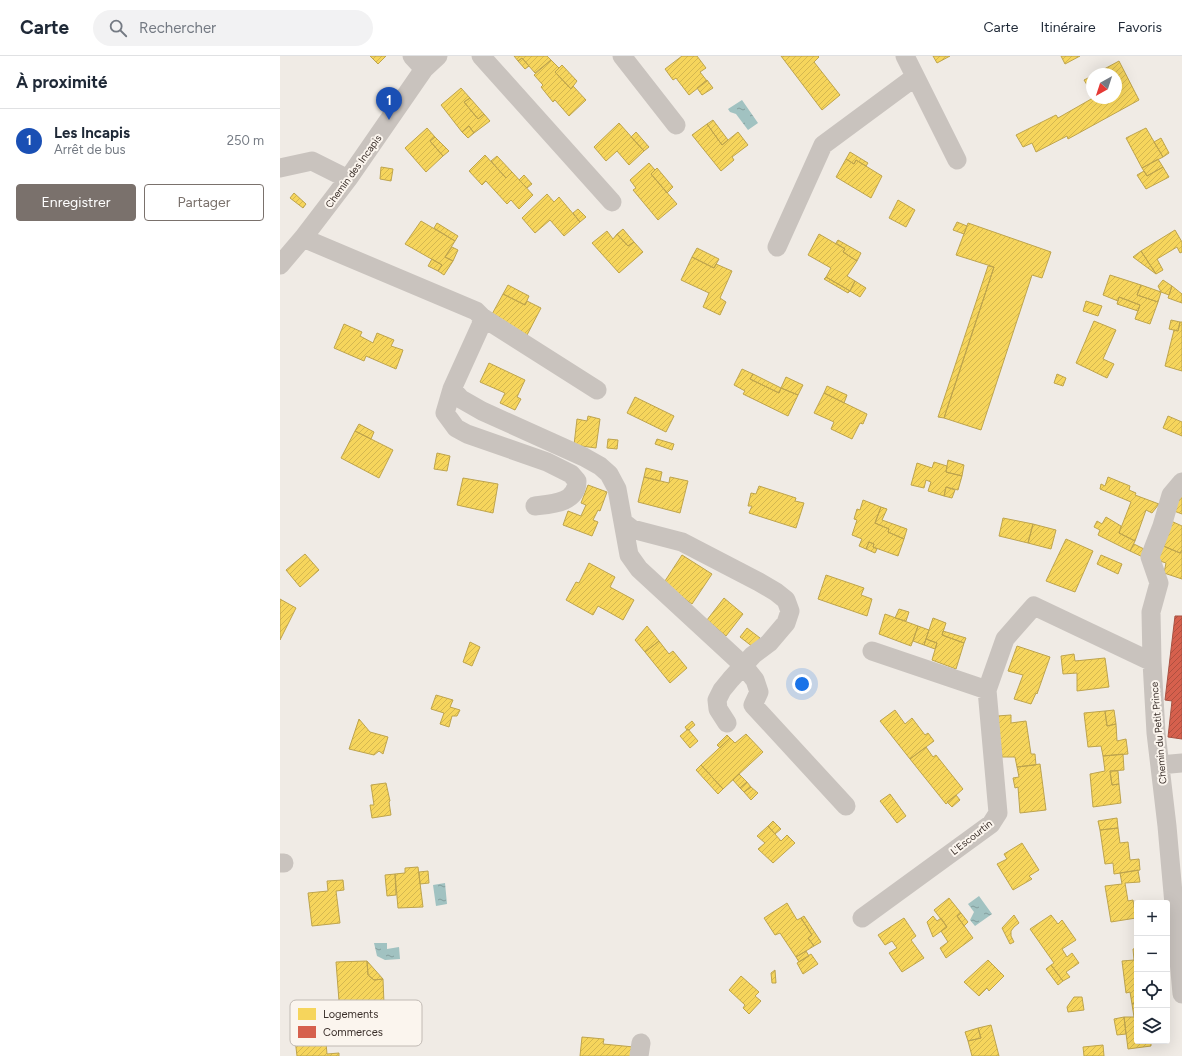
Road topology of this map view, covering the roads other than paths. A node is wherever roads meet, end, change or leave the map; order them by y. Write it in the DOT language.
graph roads {
  1 [pos="438,56"];
  2 [pos="481,56"];
  3 [pos="622,56"];
  4 [pos="905,56"];
  5 [pos="418,63"];
  6 [pos="915,77"];
  7 [pos="676,125"];
  8 [pos="956,160"];
  9 [pos="280,168"];
  10 [pos="348,179"];
  11 [pos="612,202"];
  12 [pos="303,238"];
  13 [pos="777,247"];
  14 [pos="280,265"];
  15 [pos="482,317"];
  16 [pos="452,389"];
  17 [pos="597,390"];
  18 [pos="1182,482"];
  19 [pos="535,506"];
  20 [pos="623,522"];
  21 [pos="872,651"];
  22 [pos="1152,662"];
  23 [pos="743,665"];
  24 [pos="987,690"];
  25 [pos="727,723"];
  26 [pos="1182,763"];
  27 [pos="1160,765"];
  28 [pos="846,806"];
  29 [pos="1175,827"];
  30 [pos="862,918"];
  31 [pos="1182,994"];
  1 -- 5 [label="street, Chemin des Incapis"];
  2 -- 11 [label="street"];
  3 -- 7 [label="street"];
  4 -- 6 [label="street"];
  5 -- 10 [label="street, Chemin des Incapis"];
  6 -- 8 [label="street"];
  6 -- 13 [label="street"];
  9 -- 10 [label="street"];
  10 -- 12 [label="street, Chemin des Incapis"];
  12 -- 14 [label="street, Chemin des Incapis"];
  12 -- 15 [label="street"];
  15 -- 16 [label="street"];
  15 -- 17 [label="street"];
  16 -- 19 [label="street"];
  16 -- 20 [label="street"];
  18 -- 22 [label="street, Chemin du Petit Prince"];
  20 -- 23 [label="street"];
  20 -- 23 [label="street"];
  21 -- 24 [label="street"];
  22 -- 24 [label="street, L'Escourtin"];
  22 -- 27 [label="street, Chemin du Petit Prince"];
  23 -- 25 [label="street"];
  23 -- 28 [label="street"];
  24 -- 30 [label="street, L'Escourtin"];
  26 -- 27 [label="street"];
  27 -- 29 [label="street, Chemin du Petit Prince"];
  29 -- 31 [label="street, Chemin du Petit Prince"];
}
